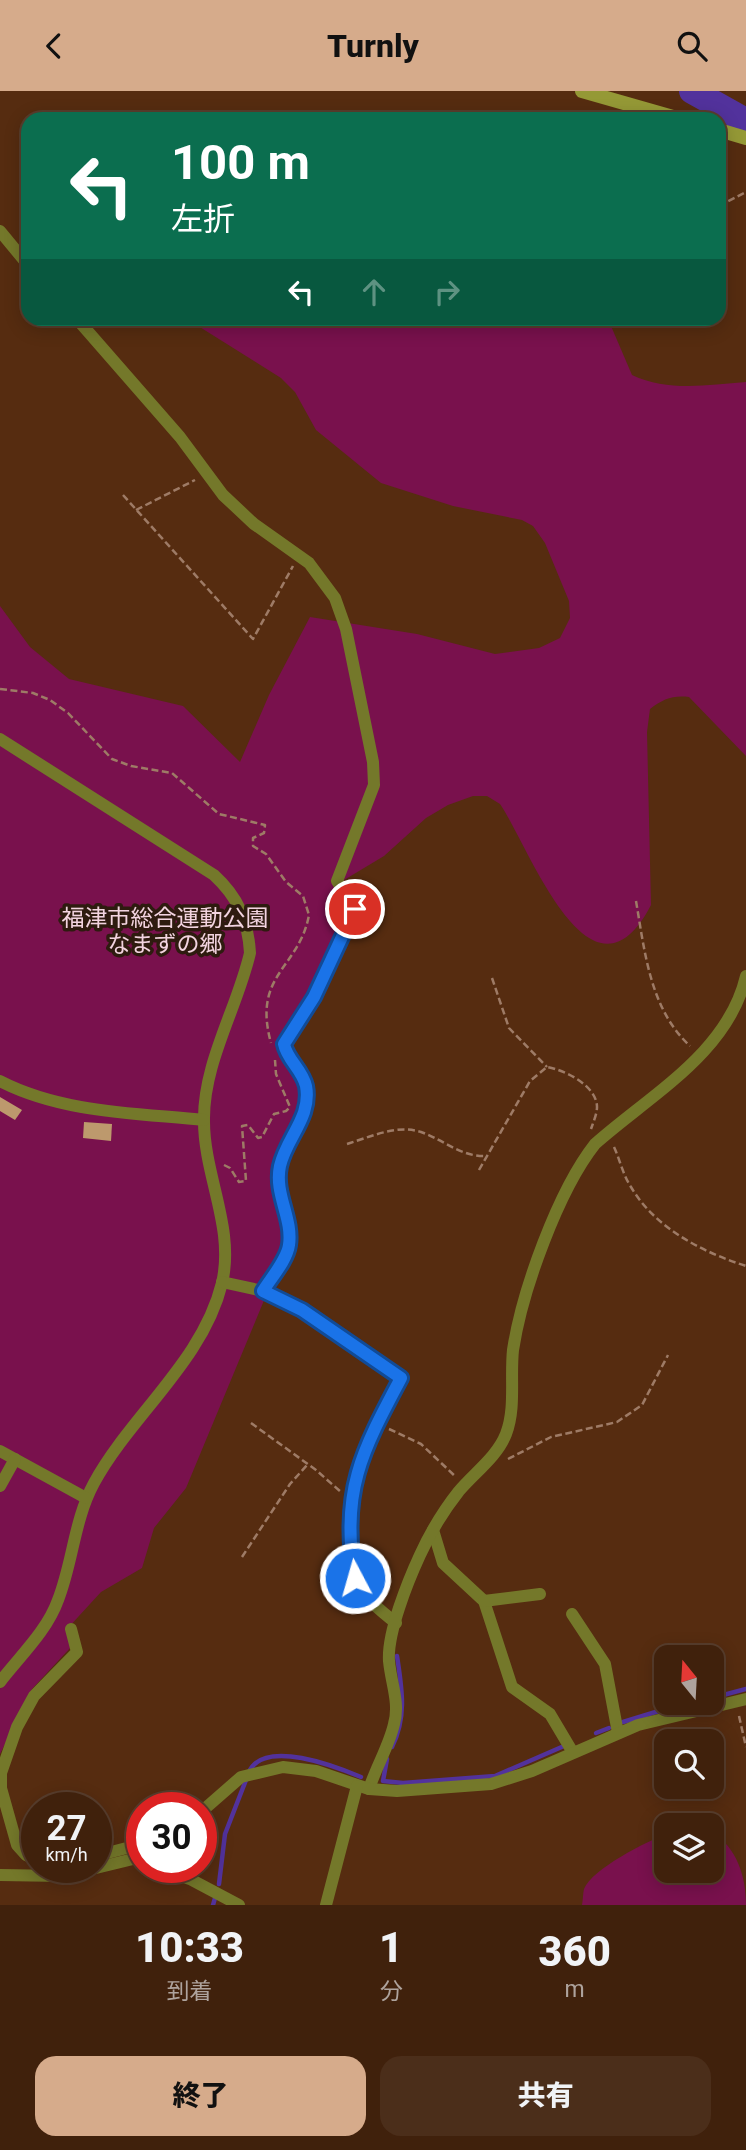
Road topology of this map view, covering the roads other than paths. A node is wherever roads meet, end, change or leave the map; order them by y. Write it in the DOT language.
graph roads {
  1 [pos="582,91"];
  2 [pos="656,112"];
  3 [pos="726,132"];
  4 [pos="746,138"];
  5 [pos="0,231"];
  6 [pos="21,256"];
  7 [pos="83,326"];
  8 [pos="0,739"];
  9 [pos="746,978"];
  10 [pos="0,1081"];
  11 [pos="204,1120"];
  12 [pos="222,1282"];
  13 [pos="263,1291"];
  14 [pos="0,1451"];
  15 [pos="15,1459"];
  16 [pos="0,1486"];
  17 [pos="86,1498"];
  18 [pos="433,1530"];
  19 [pos="540,1594"];
  20 [pos="484,1601"];
  21 [pos="572,1614"];
  22 [pos="396,1623"];
  23 [pos="71,1629"];
  24 [pos="0,1682"];
  25 [pos="741,1700"];
  26 [pos="618,1733"];
  27 [pos="572,1751"];
  28 [pos="363,1787"];
  29 [pos="217,1798"];
  30 [pos="21,1849"];
  31 [pos="126,1861"];
  32 [pos="0,1875"];
  33 [pos="198,1883"];
  34 [pos="239,1905"];
  35 [pos="326,1905"];
  1 -- 2 [label="street"];
  3 -- 4 [label="street"];
  5 -- 6 [label="street"];
  7 -- 13 [label="street"];
  8 -- 11 [label="street"];
  9 -- 18 [label="street"];
  10 -- 11 [label="street"];
  11 -- 12 [label="street"];
  12 -- 13 [label="street"];
  12 -- 17 [label="street"];
  13 -- 22 [label="street"];
  14 -- 15 [label="street"];
  15 -- 16 [label="street"];
  15 -- 17 [label="street"];
  17 -- 24 [label="street"];
  18 -- 20 [label="street"];
  18 -- 22 [label="street"];
  19 -- 20 [label="street"];
  20 -- 27 [label="street"];
  21 -- 26 [label="street"];
  22 -- 28 [label="street"];
  23 -- 30 [label="street"];
  25 -- 26 [label="street"];
  26 -- 27 [label="street"];
  27 -- 28 [label="street"];
  28 -- 29 [label="street"];
  28 -- 35 [label="street"];
  31 -- 32 [label="street"];
  33 -- 34 [label="street"];
}
